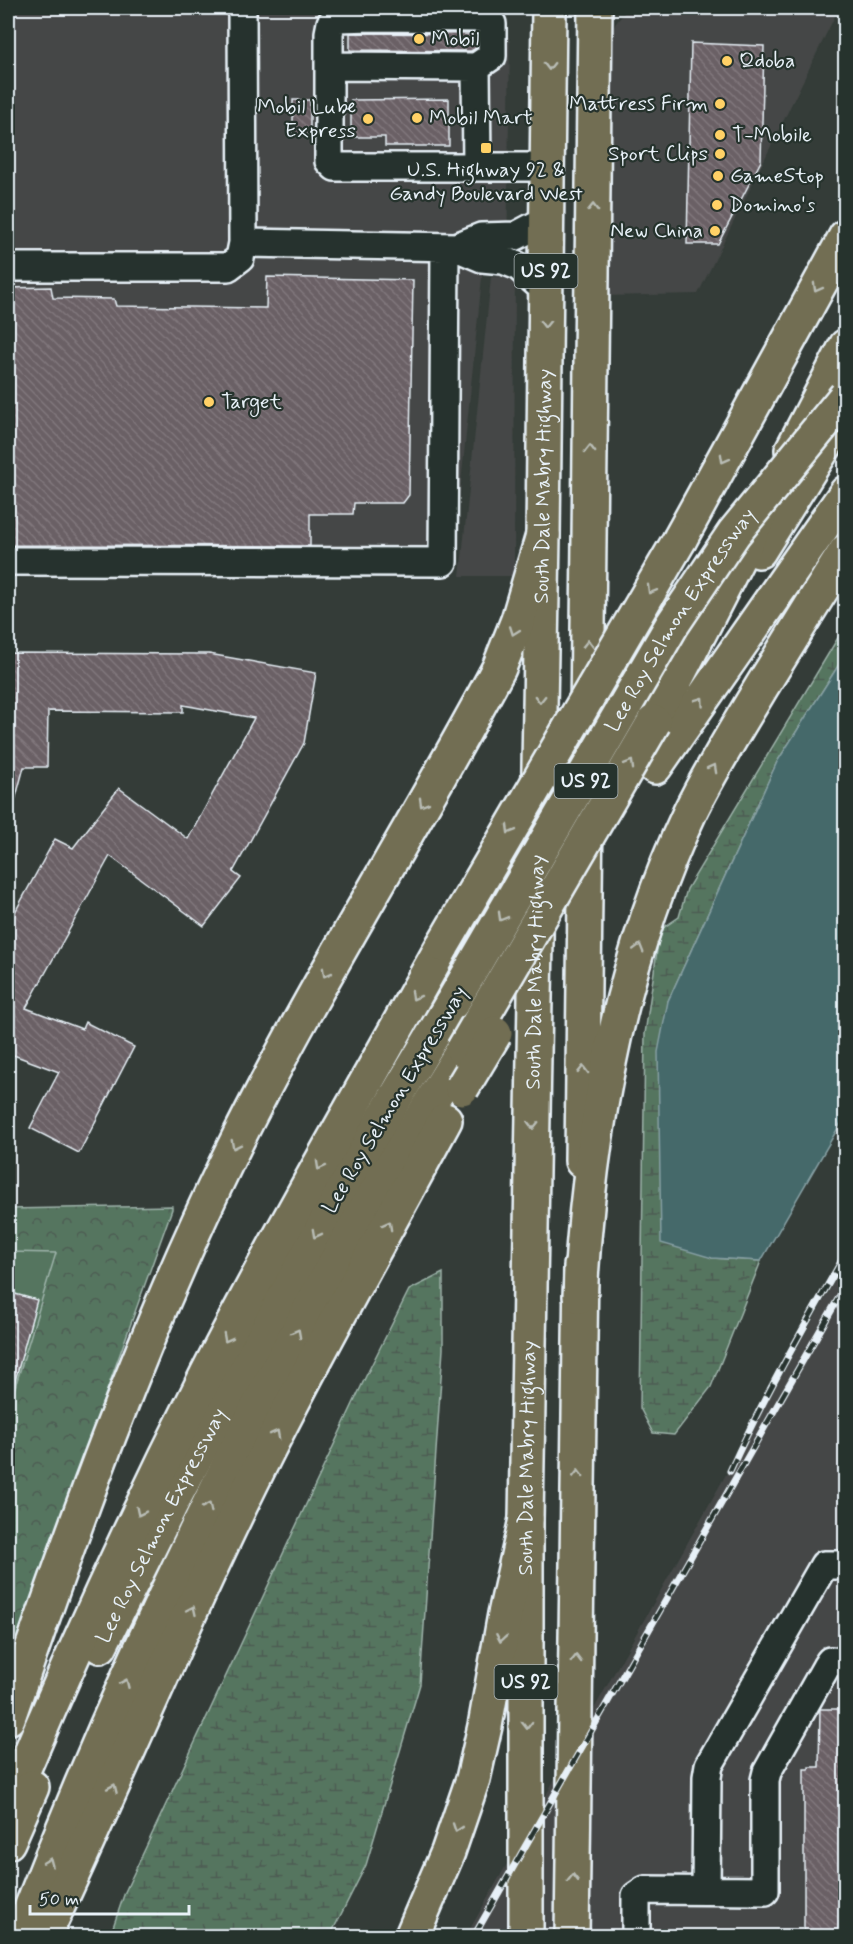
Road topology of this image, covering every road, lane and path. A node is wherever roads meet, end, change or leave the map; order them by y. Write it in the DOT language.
graph roads {
  1 [pos="242,8"];
  2 [pos="549,8"];
  3 [pos="595,8"];
  4 [pos="615,8"];
  5 [pos="374,12"];
  6 [pos="595,43"];
  7 [pos="330,66"];
  8 [pos="476,67"];
  9 [pos="477,166"];
  10 [pos="547,166"];
  11 [pos="546,220"];
  12 [pos="846,236"];
  13 [pos="243,243"];
  14 [pos="451,247"];
  15 [pos="8,267"];
  16 [pos="546,291"];
  17 [pos="846,346"];
  18 [pos="846,396"];
  19 [pos="846,413"];
  20 [pos="846,493"];
  21 [pos="543,535"];
  22 [pos="846,551"];
  23 [pos="8,561"];
  24 [pos="654,722"];
  25 [pos="580,1296"];
  26 [pos="526,1520"];
  27 [pos="846,1565"];
  28 [pos="846,1662"];
  29 [pos="8,1718"];
  30 [pos="8,1806"];
  31 [pos="99,1820"];
  32 [pos="8,1842"];
  33 [pos="706,1890"];
  34 [pos="20,1936"];
  35 [pos="44,1936"];
  36 [pos="57,1936"];
  37 [pos="412,1936"];
  38 [pos="526,1936"];
  39 [pos="572,1936"];
  40 [pos="636,1936"];
  1 -- 13 [label="lane"];
  2 -- 10 [label="main road, South Dale Mabry Highway / US 92, one-way"];
  3 -- 6 [label="main road"];
  4 -- 6 [label="main road, US 92"];
  5 -- 7 [label="lane"];
  5 -- 8 [label="lane"];
  25 -- 6 [label="main road, US 92, one-way"];
  7 -- 8 [label="lane"];
  7 -- 9 [label="lane"];
  8 -- 9 [label="lane"];
  9 -- 10 [label="lane"];
  10 -- 11 [label="main road, South Dale Mabry Highway / US 92"];
  11 -- 14 [label="lane"];
  11 -- 16 [label="main road, South Dale Mabry Highway / US 92"];
  12 -- 30 [label="main road, one-way, bridge"];
  13 -- 14 [label="lane"];
  13 -- 15 [label="lane"];
  14 -- 16 [label="lane"];
  14 -- 23 [label="lane"];
  16 -- 21 [label="main road, South Dale Mabry Highway / US 92, one-way"];
  17 -- 24 [label="main road"];
  18 -- 32 [label="main road, Lee Roy Selmon Expressway, one-way, bridge"];
  19 -- 24 [label="main road"];
  31 -- 20 [label="main road, one-way, bridge"];
  21 -- 26 [label="main road, South Dale Mabry Highway / US 92, one-way"];
  21 -- 29 [label="main road, one-way"];
  25 -- 22 [label="main road, one-way"];
  34 -- 24 [label="main road, one-way, bridge"];
  39 -- 25 [label="main road, US 92, one-way"];
  26 -- 37 [label="main road, one-way"];
  26 -- 38 [label="main road, South Dale Mabry Highway / US 92, one-way"];
  27 -- 33 [label="lane"];
  28 -- 33 [label="lane"];
  31 -- 35 [label="main road"];
  31 -- 36 [label="main road"];
  33 -- 40 [label="lane"];
}
